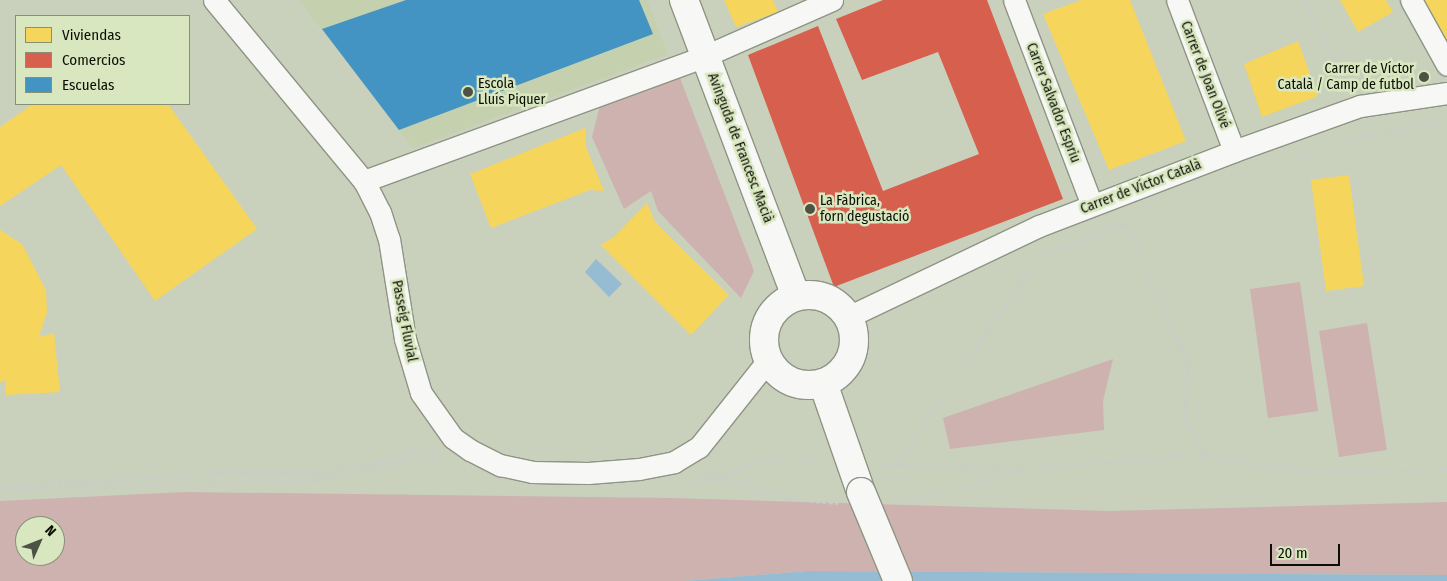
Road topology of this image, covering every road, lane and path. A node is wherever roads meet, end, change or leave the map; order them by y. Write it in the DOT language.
graph roads {
  1 [pos="214,0"];
  2 [pos="684,0"];
  3 [pos="832,0"];
  4 [pos="1014,0"];
  5 [pos="1177,0"];
  6 [pos="1302,0"];
  7 [pos="1411,0"];
  8 [pos="705,56"];
  9 [pos="1447,65"];
  10 [pos="1447,94"];
  11 [pos="1360,106"];
  12 [pos="1447,119"];
  13 [pos="1294,130"];
  14 [pos="1234,151"];
  15 [pos="364,181"];
  16 [pos="1092,205"];
  17 [pos="796,296"];
  18 [pos="848,317"];
  19 [pos="878,324"];
  20 [pos="769,359"];
  21 [pos="823,383"];
  22 [pos="854,397"];
  23 [pos="443,455"];
  24 [pos="1203,455"];
  25 [pos="875,457"];
  26 [pos="829,459"];
  27 [pos="896,465"];
  28 [pos="451,466"];
  29 [pos="878,466"];
  30 [pos="1026,468"];
  31 [pos="1447,469"];
  32 [pos="881,474"];
  33 [pos="693,476"];
  34 [pos="719,478"];
  35 [pos="0,486"];
  36 [pos="0,490"];
  37 [pos="854,497"];
  38 [pos="887,500"];
  39 [pos="898,581"];
  1 -- 15 [label="street, Passeig Fluvial"];
  2 -- 8 [label="street, Avinguda de Francesc Macià"];
  3 -- 8 [label="street"];
  4 -- 16 [label="street, Carrer Salvador Espriu"];
  5 -- 14 [label="street, Carrer de Joan Olivé"];
  6 -- 11 [label="path"];
  7 -- 9 [label="street"];
  8 -- 15 [label="street"];
  8 -- 17 [label="street, Avinguda de Francesc Macià"];
  10 -- 11 [label="street, Carrer de Víctor Català"];
  11 -- 13 [label="street, Carrer de Víctor Català"];
  12 -- 13 [label="path"];
  13 -- 14 [label="street, Carrer de Víctor Català"];
  14 -- 16 [label="street, Carrer de Víctor Català"];
  15 -- 20 [label="street, Passeig Fluvial"];
  16 -- 18 [label="street, Carrer de Víctor Català"];
  17 -- 18 [label="street"];
  17 -- 20 [label="street"];
  18 -- 21 [label="street"];
  19 -- 22 [label="path"];
  20 -- 21 [label="street"];
  21 -- 37 [label="street"];
  23 -- 35 [label="path"];
  24 -- 27 [label="path"];
  24 -- 30 [label="path"];
  24 -- 31 [label="path"];
  25 -- 29 [label="path"];
  26 -- 34 [label="path"];
  27 -- 29 [label="path"];
  27 -- 30 [label="path"];
  28 -- 36 [label="path"];
  29 -- 32 [label="path"];
  30 -- 38 [label="path"];
  33 -- 34 [label="path"];
  34 -- 37 [label="path"];
  37 -- 39 [label="street, bridge"];
}
